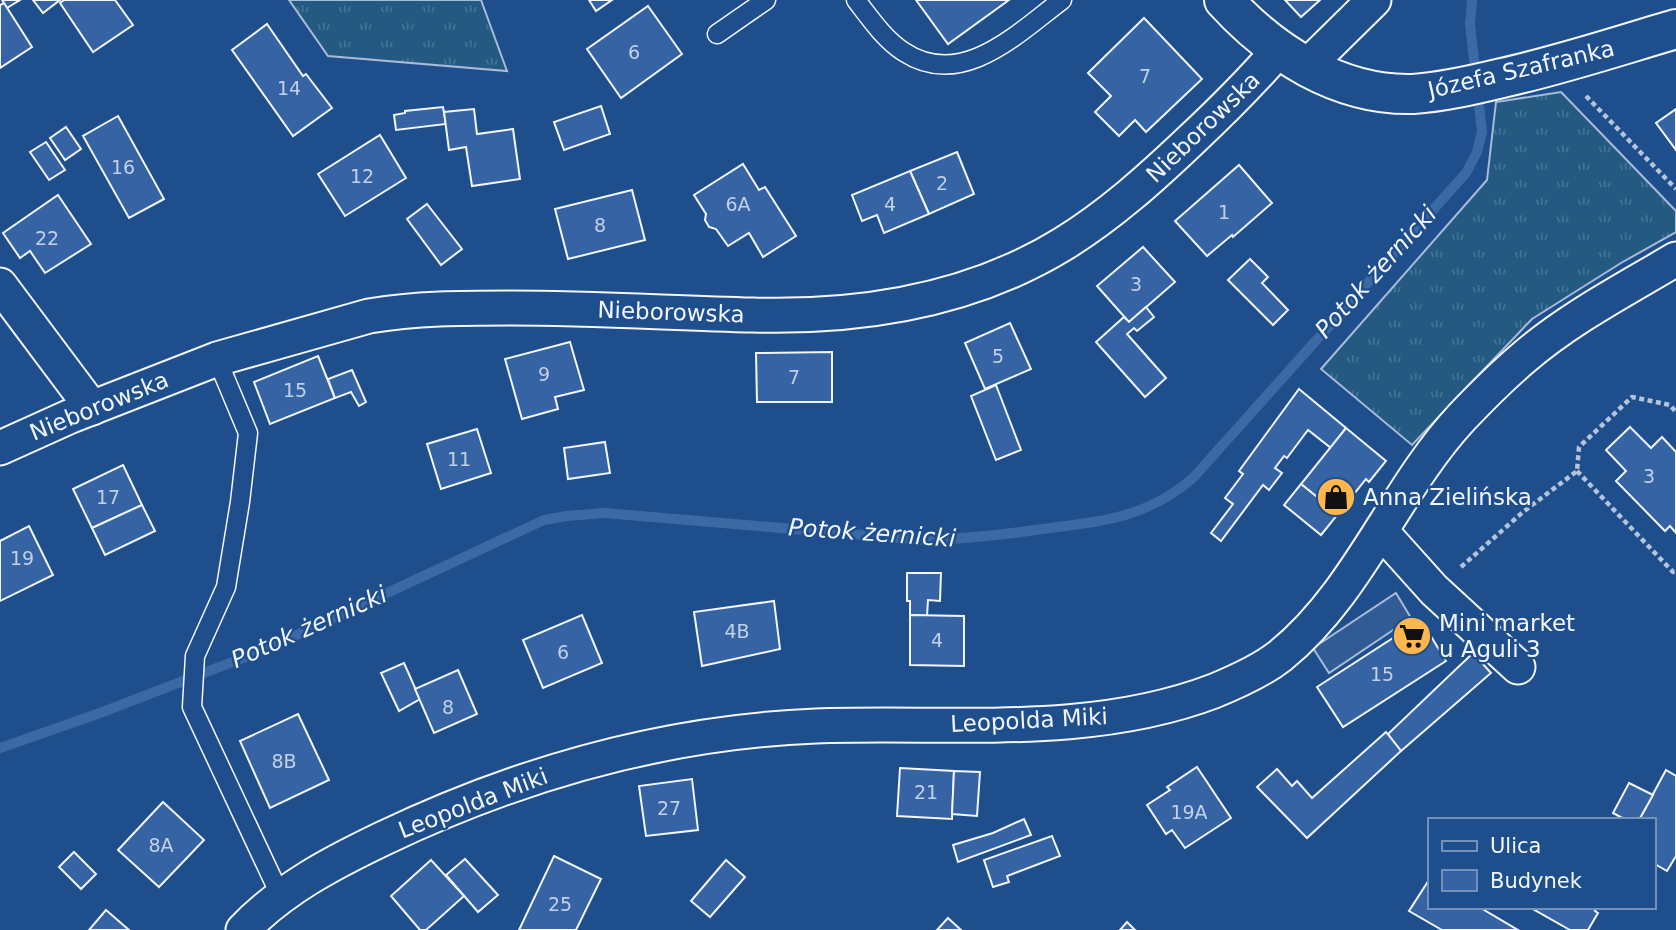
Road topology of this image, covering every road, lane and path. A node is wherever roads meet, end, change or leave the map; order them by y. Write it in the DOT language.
graph roads {
  1 [pos="766,0"];
  2 [pos="856,0"];
  3 [pos="1062,0"];
  4 [pos="1224,0"];
  5 [pos="1374,0"];
  6 [pos="1676,29"];
  7 [pos="717,34"];
  8 [pos="1292,59"];
  9 [pos="1556,65"];
  10 [pos="1676,189"];
  11 [pos="1676,259"];
  12 [pos="0,285"];
  13 [pos="217,359"];
  14 [pos="92,408"];
  15 [pos="1676,412"];
  16 [pos="0,448"];
  17 [pos="1577,471"];
  18 [pos="1381,531"];
  19 [pos="1676,572"];
  20 [pos="1434,590"];
  21 [pos="1518,667"];
  22 [pos="281,897"];
  23 [pos="243,930"];
  1 -- 7 [label="lane"];
  2 -- 3 [label="lane"];
  4 -- 8 [label="street, Józefa Szafranka"];
  5 -- 8 [label="street, Nieborowska"];
  6 -- 9 [label="street, Józefa Szafranka"];
  8 -- 9 [label="street, Józefa Szafranka"];
  8 -- 13 [label="street, Nieborowska"];
  9 -- 10 [label="path"];
  11 -- 18 [label="street, Leopolda Miki"];
  12 -- 14 [label="street"];
  13 -- 14 [label="street, Nieborowska"];
  13 -- 22 [label="lane"];
  14 -- 16 [label="street, Nieborowska"];
  15 -- 17 [label="path"];
  17 -- 19 [label="path"];
  17 -- 20 [label="path"];
  18 -- 20 [label="street"];
  18 -- 22 [label="street, Leopolda Miki"];
  20 -- 21 [label="street"];
  22 -- 23 [label="street, Leopolda Miki"];
}
